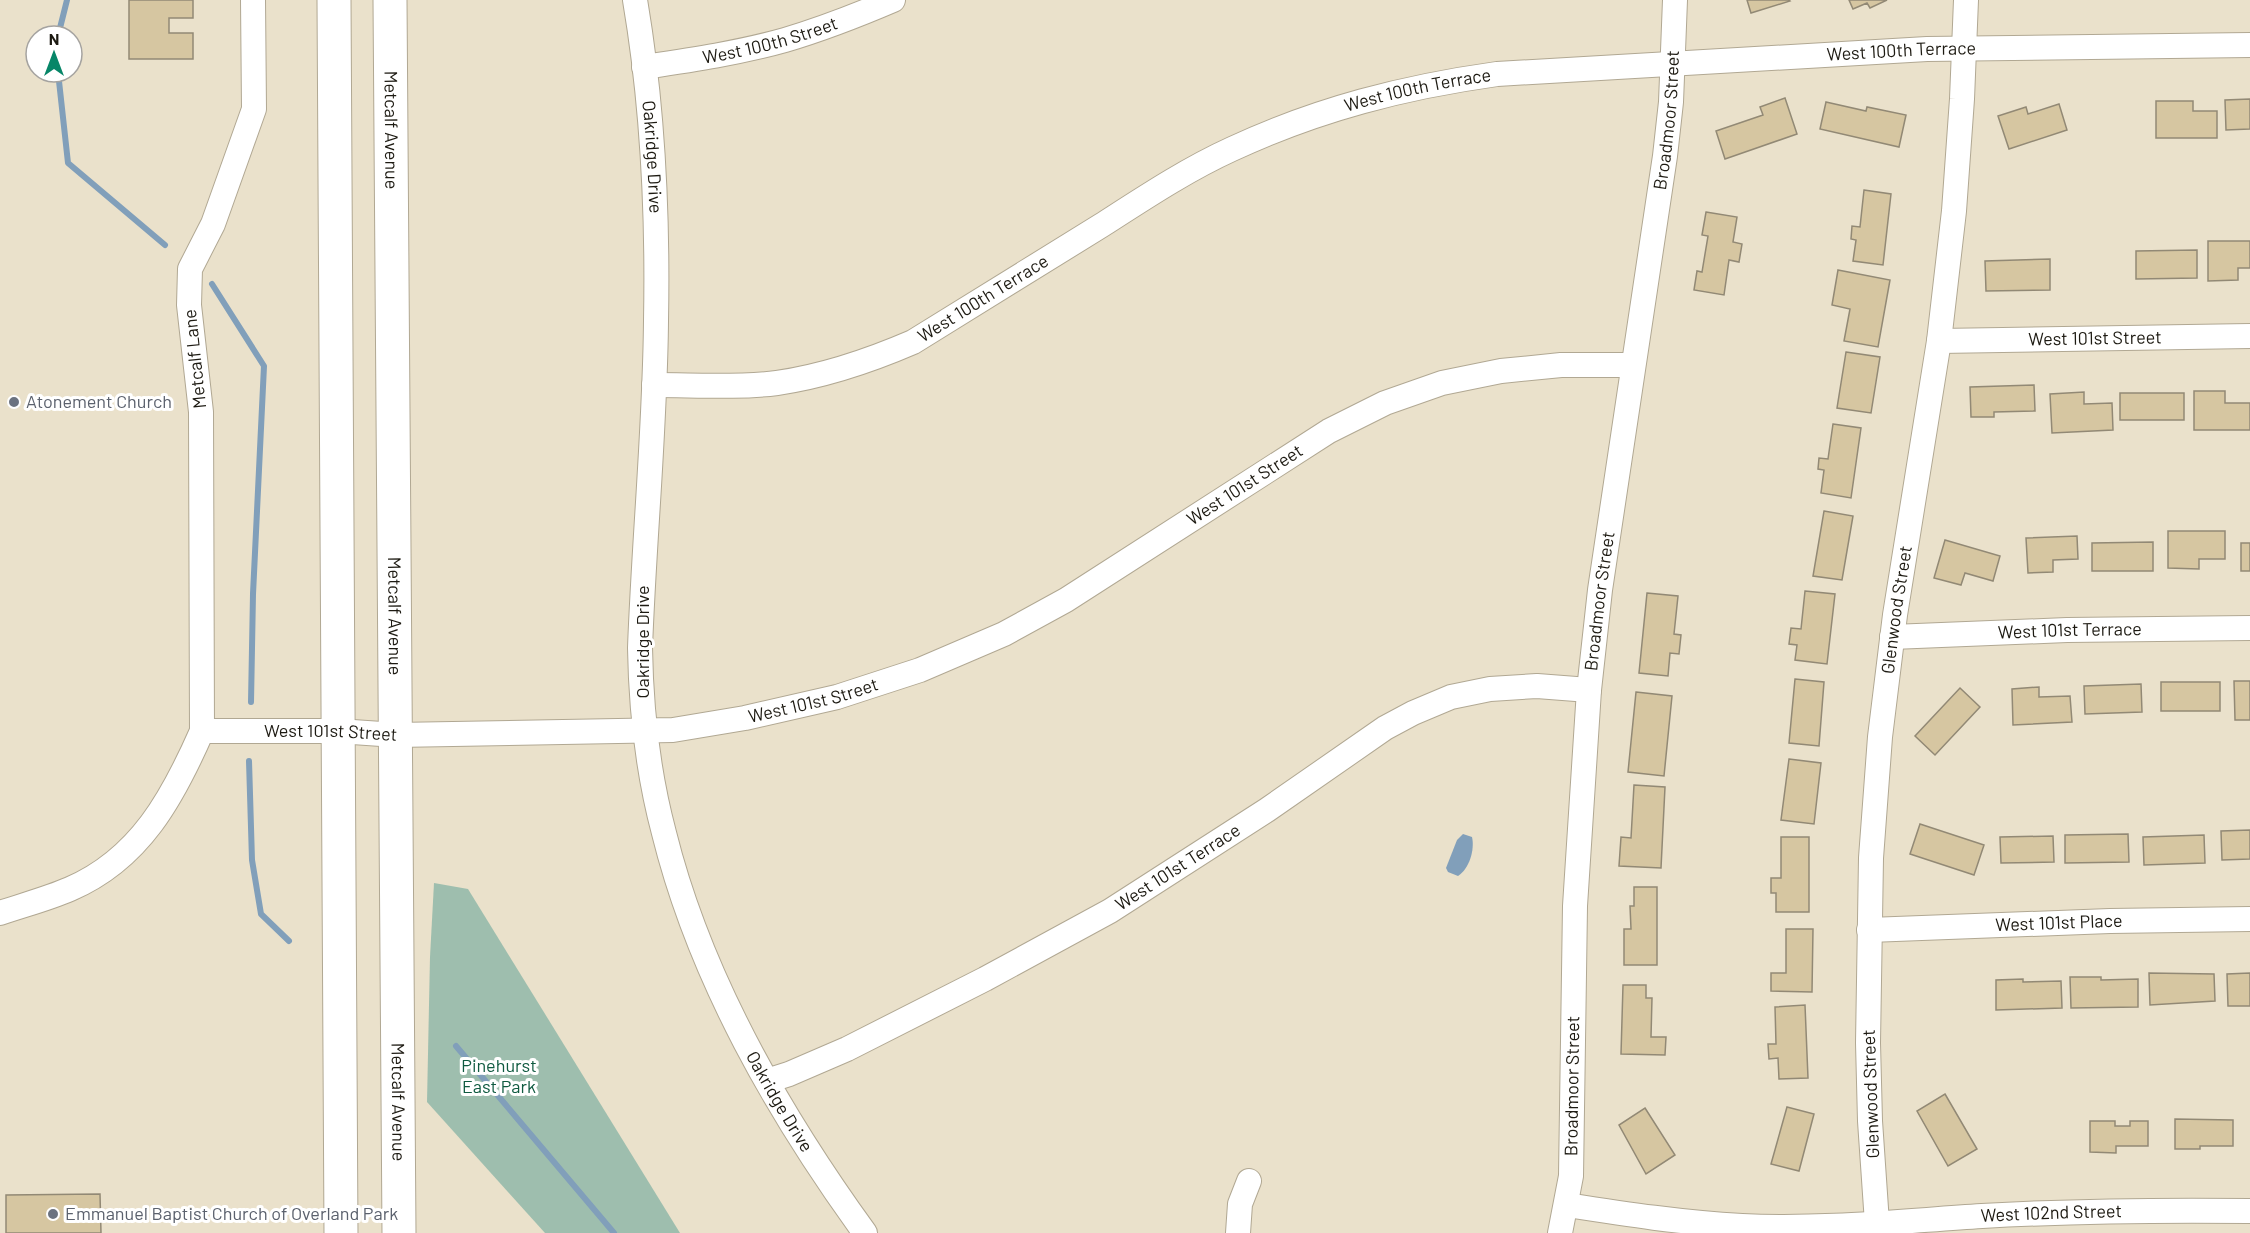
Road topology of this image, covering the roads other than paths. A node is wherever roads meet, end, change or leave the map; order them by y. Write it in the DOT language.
graph roads {
  1 [pos="253,0"];
  2 [pos="334,0"];
  3 [pos="390,0"];
  4 [pos="635,0"];
  5 [pos="893,0"];
  6 [pos="1675,0"];
  7 [pos="1966,0"];
  8 [pos="2250,45"];
  9 [pos="1965,50"];
  10 [pos="1673,64"];
  11 [pos="644,67"];
  12 [pos="2250,336"];
  13 [pos="1939,341"];
  14 [pos="1633,365"];
  15 [pos="654,385"];
  16 [pos="2250,628"];
  17 [pos="1892,638"];
  18 [pos="1589,690"];
  19 [pos="202,730"];
  20 [pos="646,730"];
  21 [pos="338,731"];
  22 [pos="396,735"];
  23 [pos="0,913"];
  24 [pos="2250,920"];
  25 [pos="1869,930"];
  26 [pos="767,1081"];
  27 [pos="1249,1181"];
  28 [pos="1567,1205"];
  29 [pos="2250,1211"];
  30 [pos="1877,1223"];
  31 [pos="341,1233"];
  32 [pos="399,1233"];
  33 [pos="865,1233"];
  34 [pos="1238,1233"];
  35 [pos="1560,1233"];
  1 -- 19 [label="street, Metcalf Lane"];
  2 -- 21 [label="main road"];
  3 -- 22 [label="main road, Metcalf Avenue"];
  4 -- 11 [label="street, Oakridge Drive"];
  5 -- 11 [label="street, West 100th Street"];
  6 -- 10 [label="street, Broadmoor Street"];
  7 -- 9 [label="street, Glenwood Street"];
  8 -- 9 [label="street, West 100th Terrace"];
  9 -- 10 [label="street, West 100th Terrace"];
  9 -- 13 [label="street, Glenwood Street"];
  10 -- 14 [label="street, Broadmoor Street"];
  10 -- 15 [label="street, West 100th Terrace"];
  11 -- 15 [label="street, Oakridge Drive"];
  12 -- 13 [label="street, West 101st Street"];
  13 -- 17 [label="street, Glenwood Street"];
  14 -- 18 [label="street, Broadmoor Street"];
  14 -- 20 [label="street, West 101st Street"];
  15 -- 20 [label="street, Oakridge Drive"];
  16 -- 17 [label="street, West 101st Terrace"];
  17 -- 25 [label="street, Glenwood Street"];
  18 -- 26 [label="street, West 101st Terrace"];
  18 -- 28 [label="street, Broadmoor Street"];
  19 -- 21 [label="street, West 101st Street"];
  19 -- 23 [label="street"];
  20 -- 22 [label="street, West 101st Street"];
  20 -- 26 [label="street, Oakridge Drive"];
  21 -- 22 [label="street, West 101st Street"];
  21 -- 31 [label="main road"];
  22 -- 32 [label="main road, Metcalf Avenue"];
  24 -- 25 [label="street, West 101st Place"];
  25 -- 30 [label="street, Glenwood Street"];
  26 -- 33 [label="street, Oakridge Drive"];
  27 -- 34 [label="street"];
  28 -- 30 [label="street, West 102nd Street"];
  28 -- 35 [label="street, Broadmoor Street"];
  29 -- 30 [label="street, West 102nd Street"];
}
